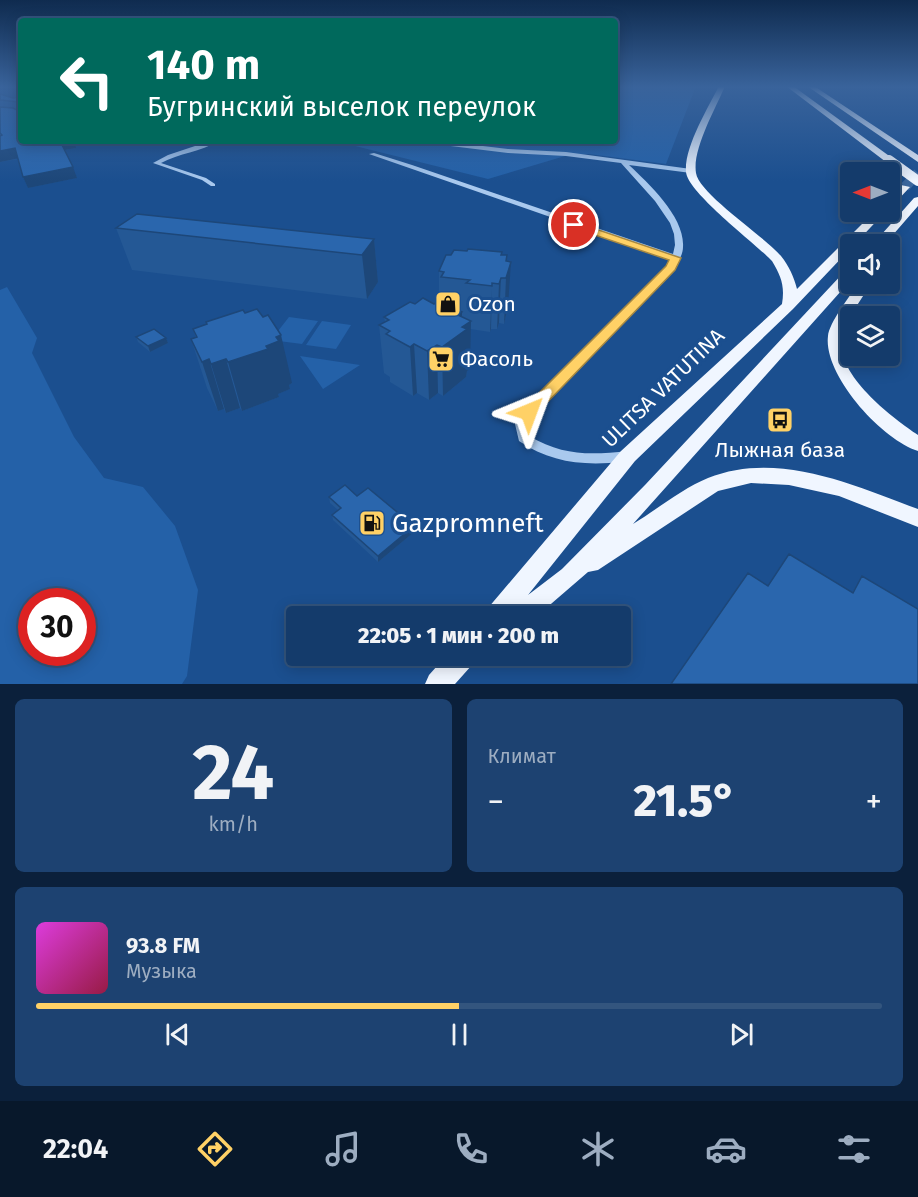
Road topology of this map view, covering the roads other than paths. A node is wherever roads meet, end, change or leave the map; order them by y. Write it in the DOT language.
graph roads {
  1 [pos="709,118"];
  2 [pos="833,118"];
  3 [pos="858,118"];
  4 [pos="209,144"];
  5 [pos="455,144"];
  6 [pos="372,154"];
  7 [pos="918,159"];
  8 [pos="622,161"];
  9 [pos="691,171"];
  10 [pos="918,181"];
  11 [pos="213,185"];
  12 [pos="905,187"];
  13 [pos="900,192"];
  14 [pos="918,200"];
  15 [pos="870,222"];
  16 [pos="888,234"];
  17 [pos="675,258"];
  18 [pos="840,285"];
  19 [pos="858,294"];
  20 [pos="789,306"];
  21 [pos="918,444"];
  22 [pos="628,456"];
  23 [pos="918,518"];
  24 [pos="570,576"];
  25 [pos="504,606"];
  26 [pos="532,606"];
  1 -- 9 [label="main road"];
  2 -- 10 [label="main road, bridge"];
  3 -- 7 [label="main road"];
  4 -- 11 [label="street"];
  5 -- 8 [label="street"];
  6 -- 17 [label="street"];
  8 -- 9 [label="street"];
  8 -- 17 [label="street"];
  9 -- 20 [label="main road"];
  12 -- 13 [label="main road"];
  14 -- 16 [label="main road"];
  15 -- 20 [label="main road, ULITSA VATUTINA"];
  17 -- 22 [label="street"];
  18 -- 24 [label="main road"];
  19 -- 21 [label="main road"];
  20 -- 22 [label="main road, ULITSA VATUTINA"];
  22 -- 25 [label="main road, ULITSA VATUTINA"];
  23 -- 24 [label="main road"];
  24 -- 26 [label="main road"];
}
